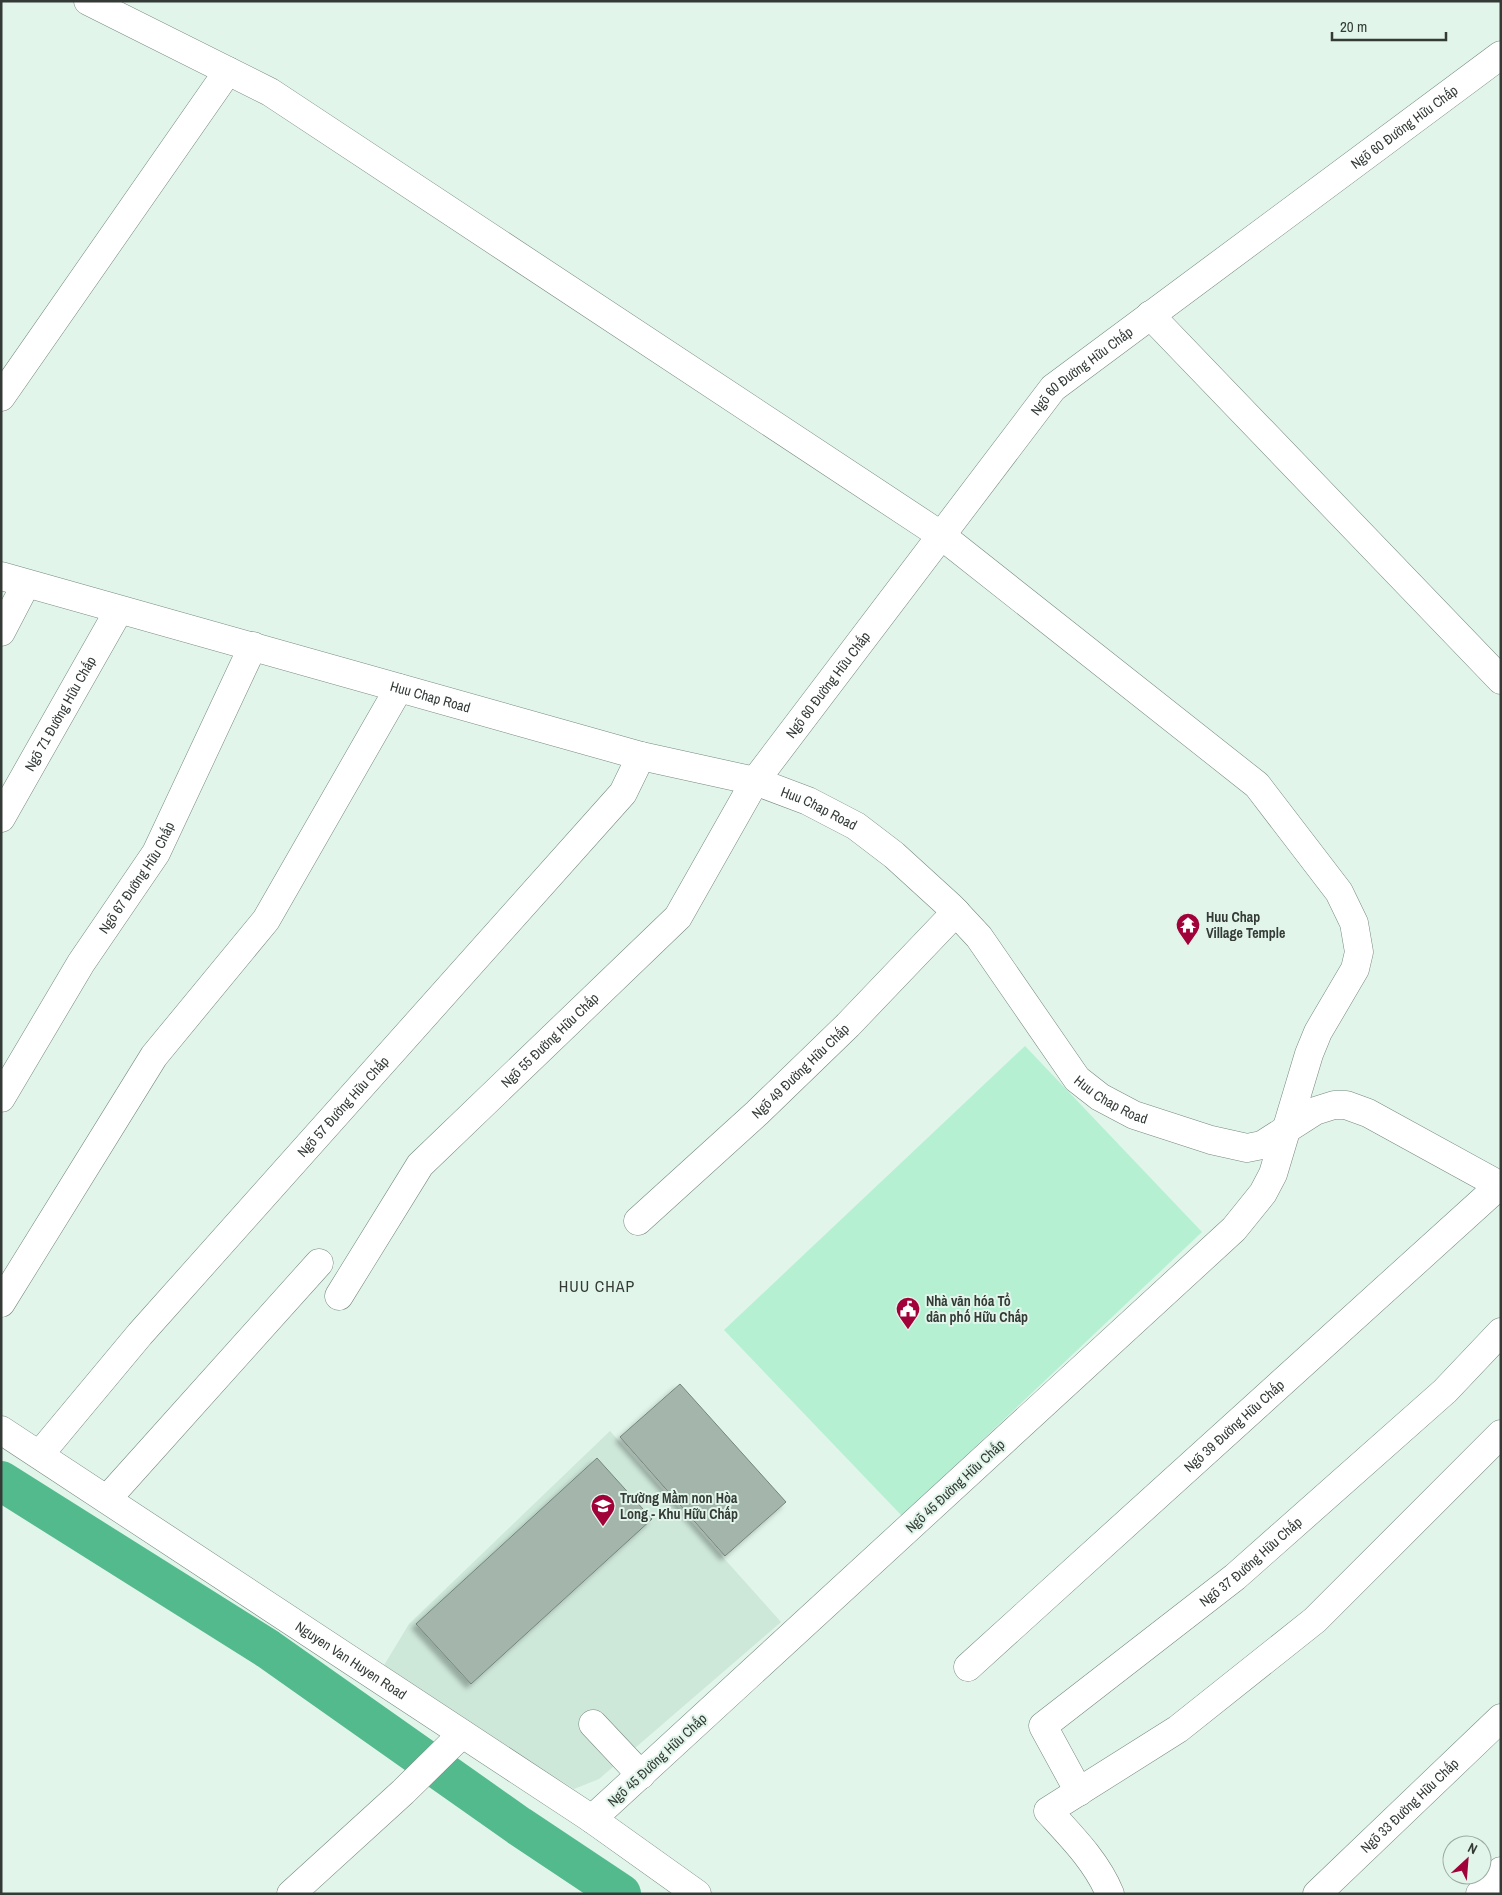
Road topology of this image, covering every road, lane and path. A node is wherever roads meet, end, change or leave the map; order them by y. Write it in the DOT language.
graph roads {
  1 [pos="88,1"];
  2 [pos="1501,54"];
  3 [pos="228,71"];
  4 [pos="1150,315"];
  5 [pos="1,397"];
  6 [pos="942,536"];
  7 [pos="14,580"];
  8 [pos="119,610"];
  9 [pos="1,632"];
  10 [pos="253,646"];
  11 [pos="1501,680"];
  12 [pos="399,688"];
  13 [pos="640,756"];
  14 [pos="755,781"];
  15 [pos="1,818"];
  16 [pos="956,912"];
  17 [pos="1,1098"];
  18 [pos="1285,1130"];
  19 [pos="1500,1186"];
  20 [pos="638,1221"];
  21 [pos="318,1263"];
  22 [pos="339,1296"];
  23 [pos="1,1304"];
  24 [pos="1501,1332"];
  25 [pos="1,1430"];
  26 [pos="1501,1434"];
  27 [pos="40,1454"];
  28 [pos="108,1498"];
  29 [pos="968,1667"];
  30 [pos="1501,1718"];
  31 [pos="593,1724"];
  32 [pos="462,1735"];
  33 [pos="641,1775"];
  34 [pos="1079,1792"];
  35 [pos="592,1819"];
  36 [pos="1501,1871"];
  37 [pos="292,1894"];
  38 [pos="698,1894"];
  39 [pos="1110,1894"];
  40 [pos="1317,1894"];
  41 [pos="1480,1894"];
  1 -- 3 [label="street, Ngõ 45 Đường Hữu Chấp"];
  2 -- 4 [label="street, Ngõ 60 Đường Hữu Chấp"];
  3 -- 5 [label="street"];
  3 -- 6 [label="street, Ngõ 45 Đường Hữu Chấp"];
  4 -- 6 [label="street, Ngõ 60 Đường Hữu Chấp"];
  4 -- 11 [label="street"];
  6 -- 14 [label="street, Ngõ 60 Đường Hữu Chấp"];
  6 -- 18 [label="street, Ngõ 45 Đường Hữu Chấp"];
  7 -- 8 [label="street, Huu Chap Road"];
  7 -- 9 [label="street"];
  8 -- 10 [label="street, Huu Chap Road"];
  8 -- 15 [label="street, Ngõ 71 Đường Hữu Chấp"];
  10 -- 12 [label="street, Huu Chap Road"];
  10 -- 17 [label="street, Ngõ 67 Đường Hữu Chấp"];
  12 -- 13 [label="street, Huu Chap Road"];
  12 -- 23 [label="street"];
  13 -- 14 [label="street, Huu Chap Road"];
  13 -- 27 [label="street, Ngõ 57 Đường Hữu Chấp"];
  14 -- 16 [label="street, Huu Chap Road"];
  14 -- 22 [label="street, Ngõ 55 Đường Hữu Chấp"];
  16 -- 18 [label="street, Huu Chap Road"];
  16 -- 20 [label="street, Ngõ 49 Đường Hữu Chấp"];
  18 -- 19 [label="street, Huu Chap Road"];
  18 -- 33 [label="street, Ngõ 45 Đường Hữu Chấp"];
  19 -- 29 [label="street, Ngõ 39 Đường Hữu Chấp"];
  21 -- 28 [label="street"];
  24 -- 34 [label="street, Ngõ 37 Đường Hữu Chấp"];
  25 -- 27 [label="street, Nguyen Van Huyen Road"];
  26 -- 34 [label="street"];
  27 -- 28 [label="street, Nguyen Van Huyen Road"];
  28 -- 32 [label="street, Nguyen Van Huyen Road"];
  30 -- 40 [label="street, Ngõ 33 Đường Hữu Chấp"];
  31 -- 33 [label="street"];
  32 -- 35 [label="street, Nguyen Van Huyen Road"];
  32 -- 37 [label="street"];
  33 -- 35 [label="street, Ngõ 45 Đường Hữu Chấp"];
  34 -- 39 [label="street"];
  35 -- 38 [label="street, Nguyen Van Huyen Road"];
  36 -- 41 [label="street"];
}
